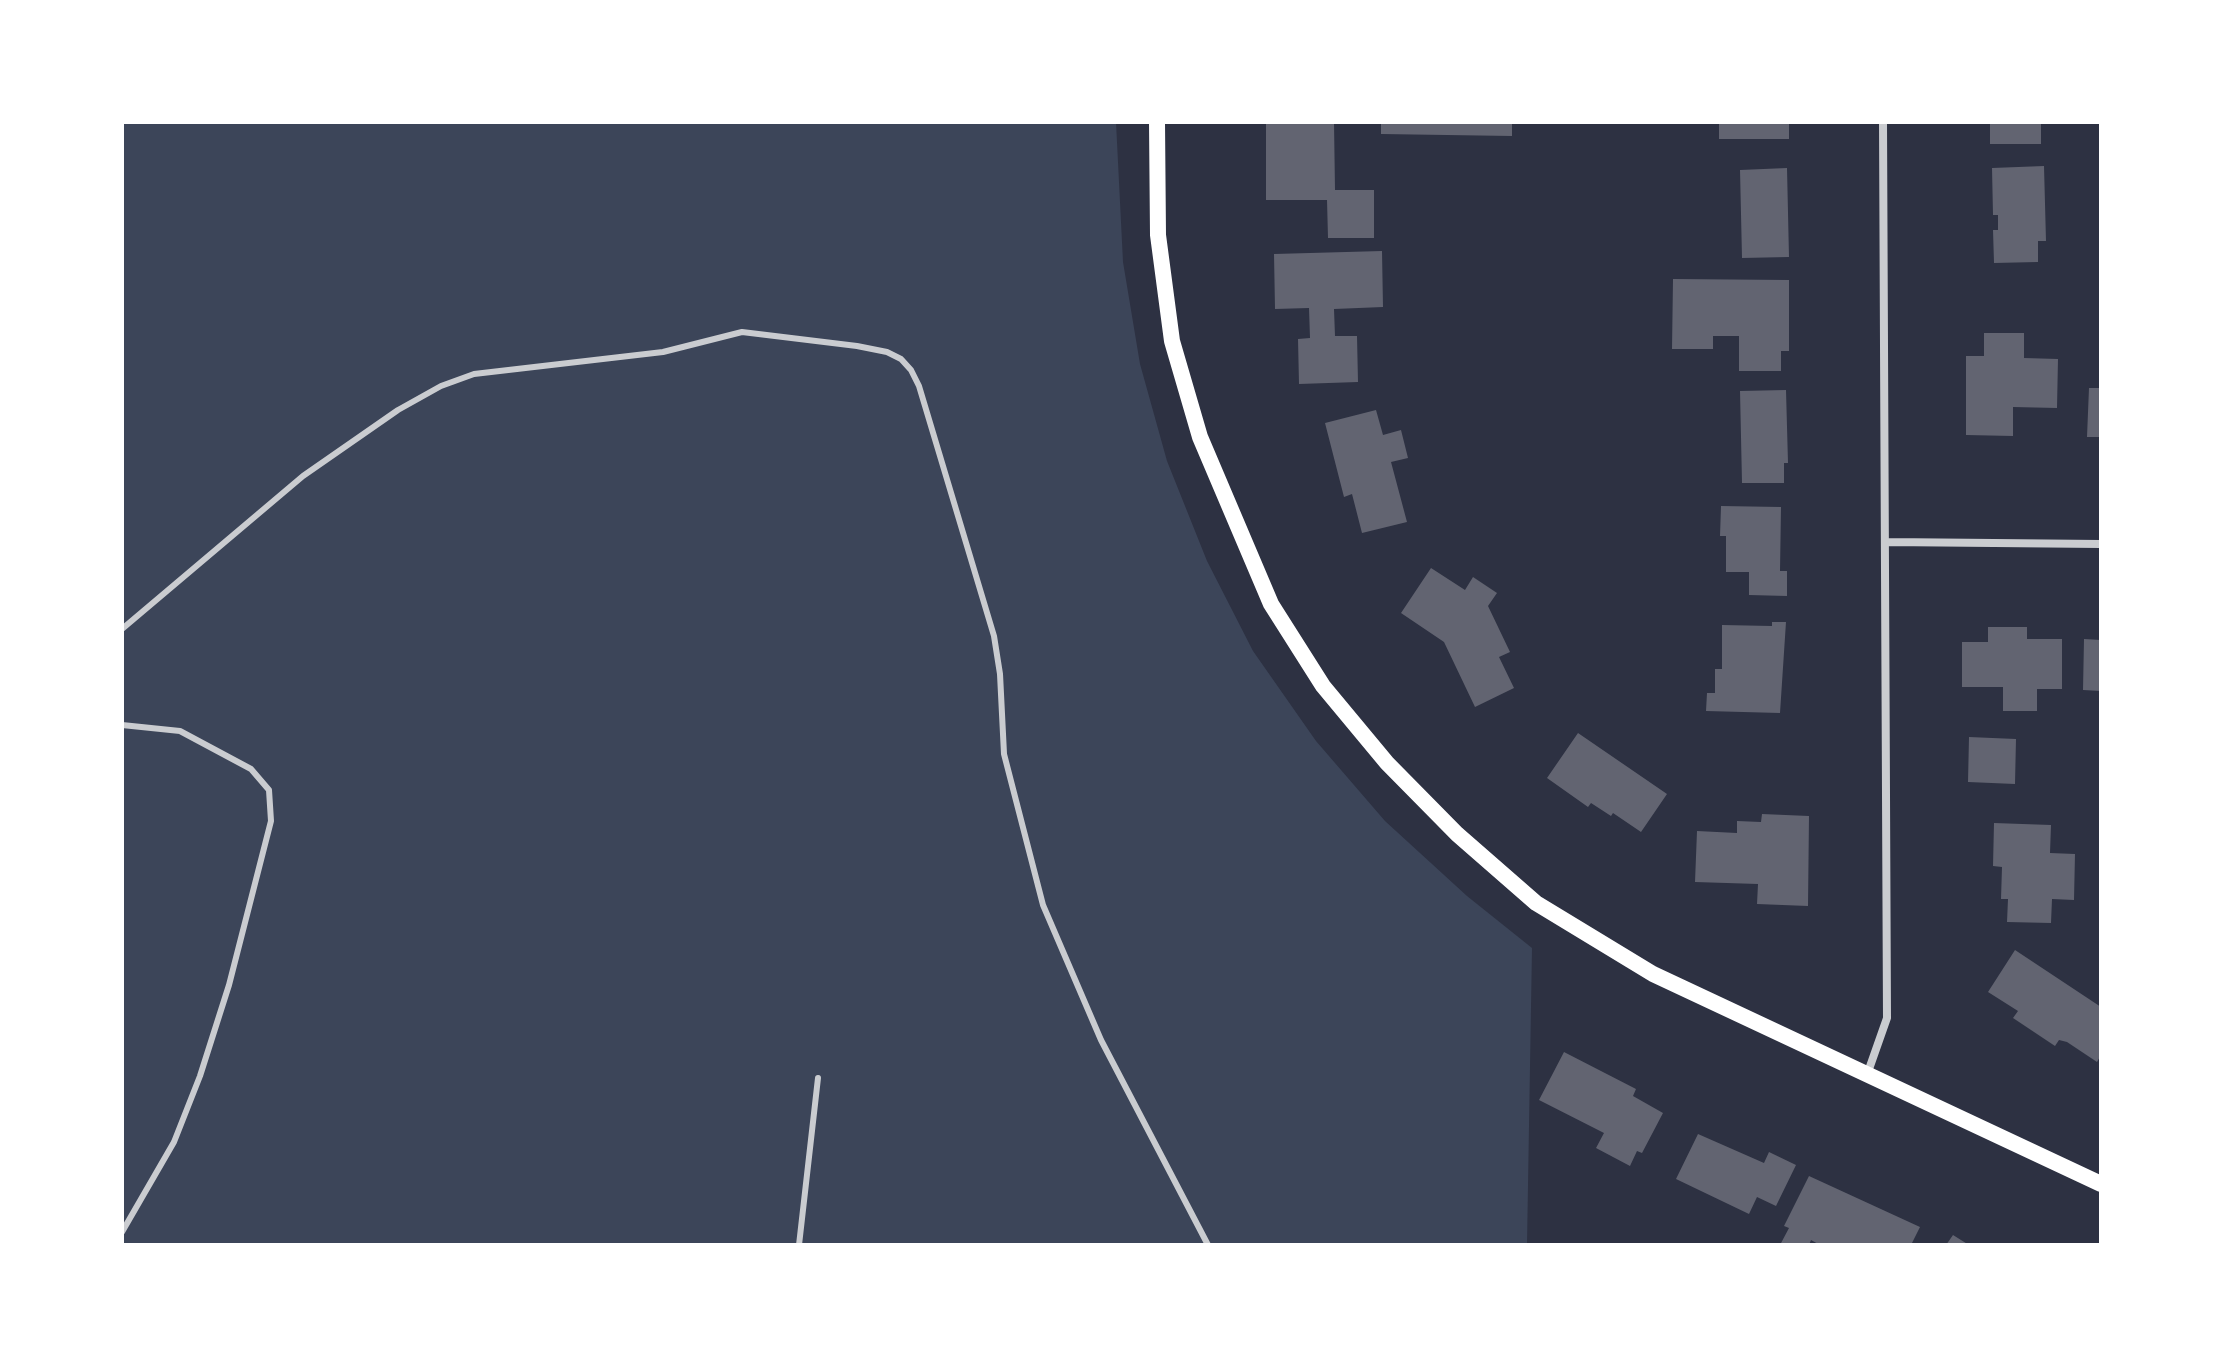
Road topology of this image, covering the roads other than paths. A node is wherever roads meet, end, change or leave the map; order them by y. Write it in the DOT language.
graph roads {
  1 [pos="1157,122"];
  2 [pos="1883,122"];
  3 [pos="1887,542"];
  4 [pos="2101,544"];
  5 [pos="122,629"];
  6 [pos="122,725"];
  7 [pos="1868,1072"];
  8 [pos="818,1078"];
  9 [pos="2101,1184"];
  10 [pos="122,1232"];
  11 [pos="799,1245"];
  12 [pos="1208,1245"];
  1 -- 7 [label="main road"];
  2 -- 3 [label="street"];
  3 -- 4 [label="street"];
  3 -- 7 [label="street"];
  5 -- 12 [label="lane"];
  6 -- 10 [label="lane"];
  7 -- 9 [label="main road"];
  8 -- 11 [label="lane"];
}
